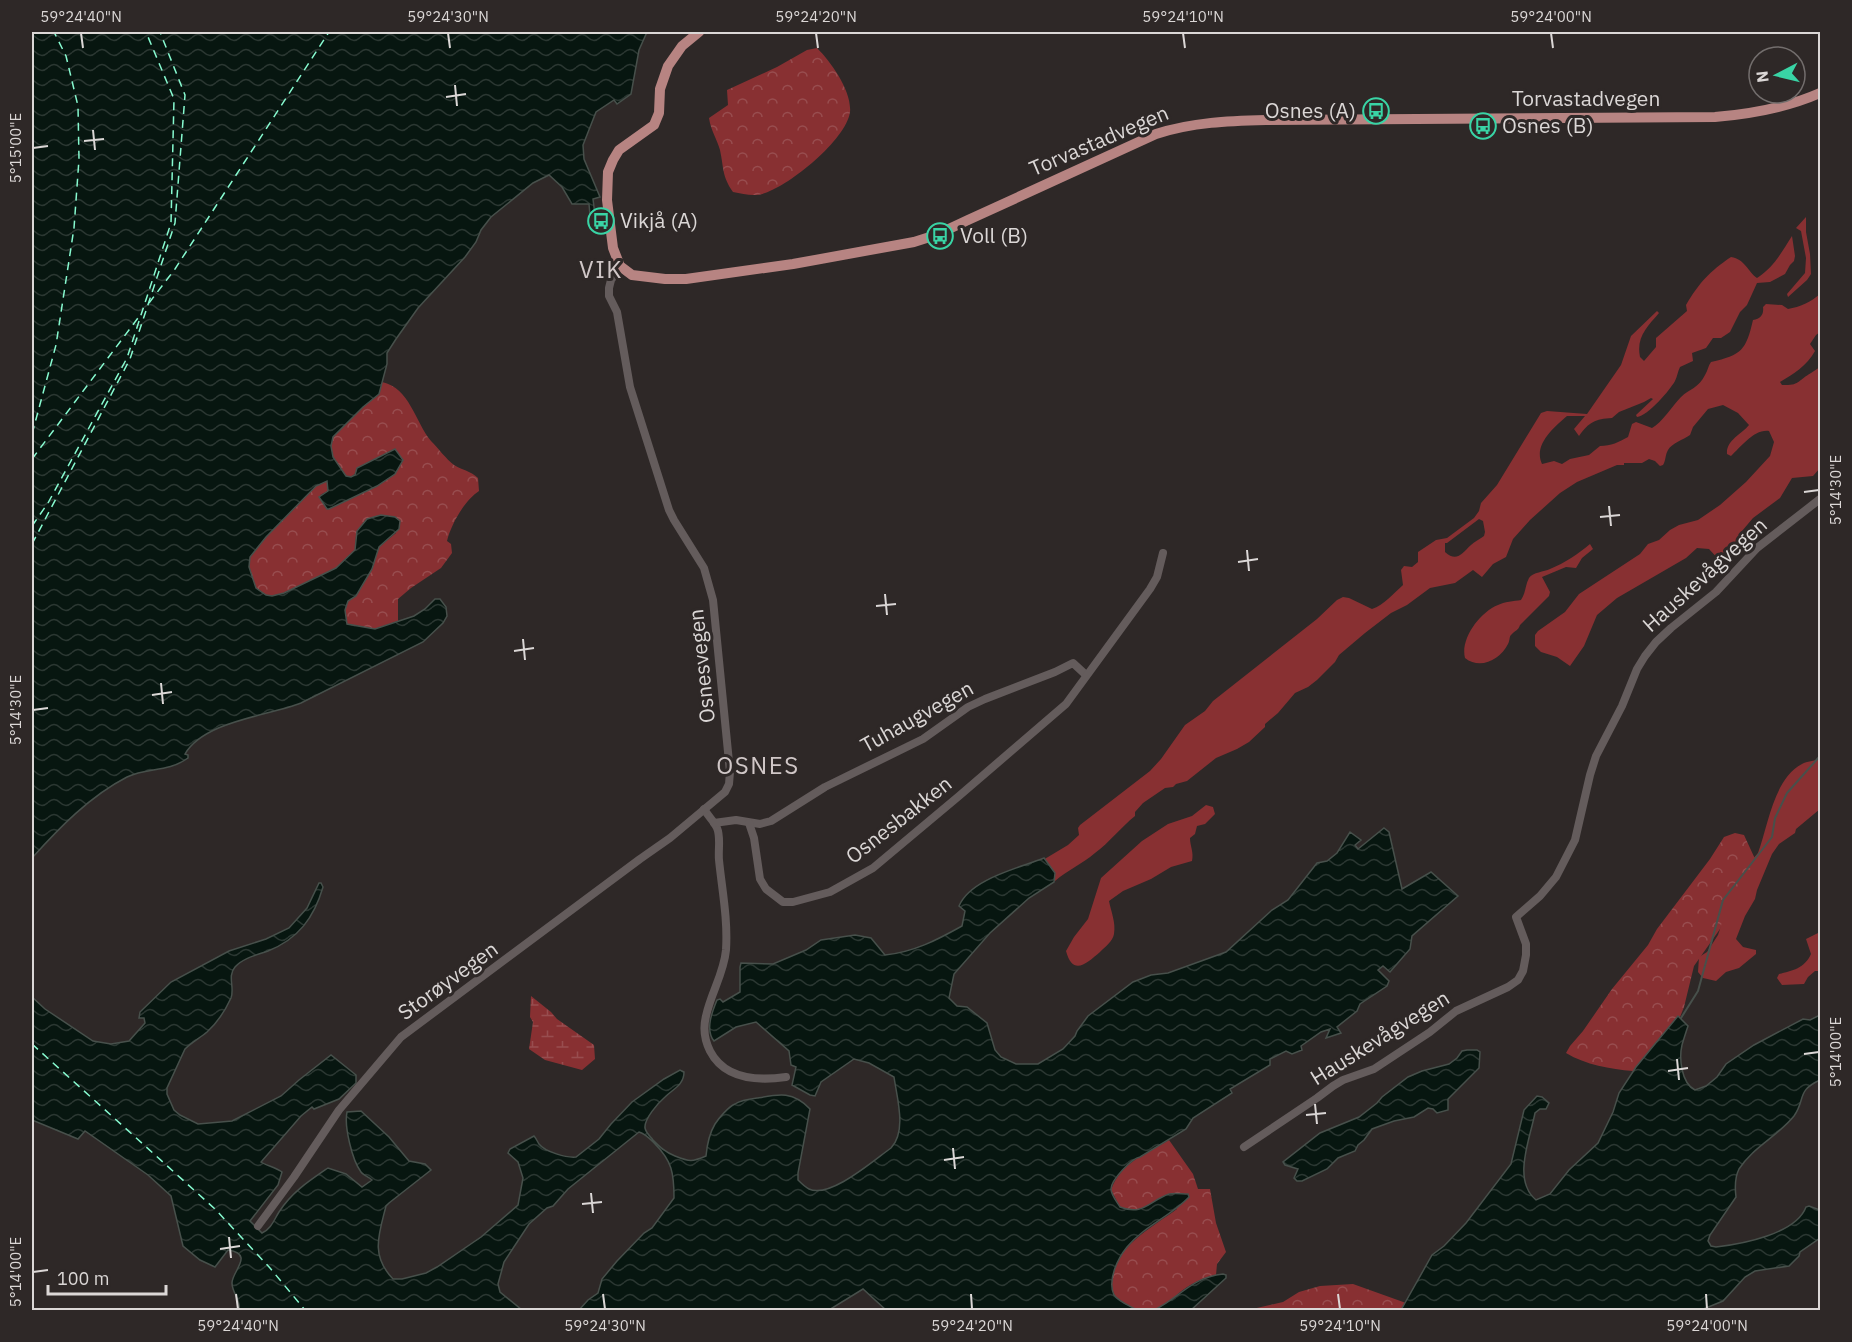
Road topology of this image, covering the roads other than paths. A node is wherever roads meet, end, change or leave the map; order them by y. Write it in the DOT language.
graph roads {
  1 [pos="699,32"];
  2 [pos="1821,93"];
  3 [pos="622,268"];
  4 [pos="1821,499"];
  5 [pos="1163,553"];
  6 [pos="1086,675"];
  7 [pos="704,809"];
  8 [pos="714,823"];
  9 [pos="749,823"];
  10 [pos="786,1077"];
  11 [pos="1244,1148"];
  12 [pos="258,1227"];
  1 -- 3 [label="main road"];
  2 -- 3 [label="main road, Torvastadvegen"];
  3 -- 7 [label="street, Osnesvegen"];
  4 -- 11 [label="street, Hauskevågvegen"];
  5 -- 6 [label="street, Osnesbakken"];
  6 -- 9 [label="street, Tuhaugvegen"];
  6 -- 9 [label="street, Osnesbakken"];
  7 -- 8 [label="street"];
  7 -- 12 [label="street, Storøyvegen"];
  8 -- 9 [label="street, Tuhaugvegen"];
  8 -- 10 [label="street"];
}
